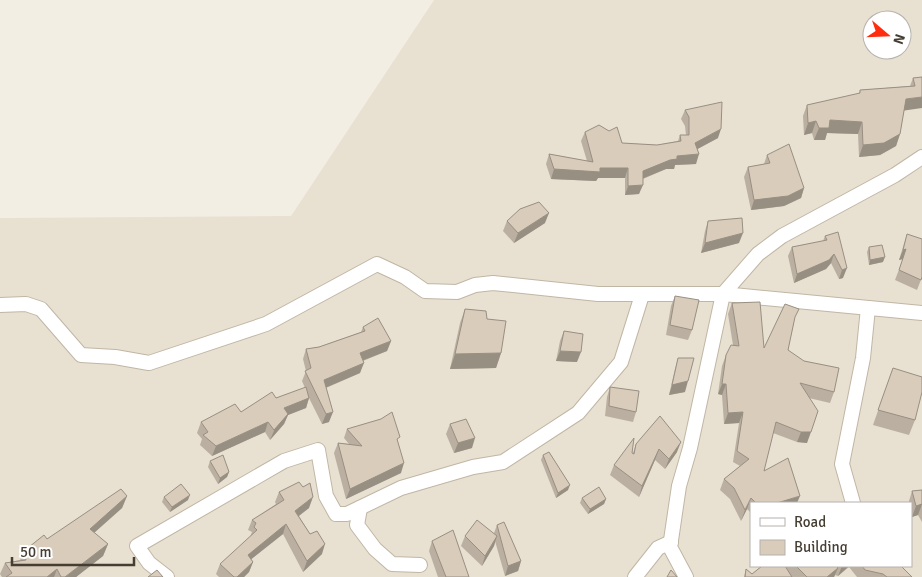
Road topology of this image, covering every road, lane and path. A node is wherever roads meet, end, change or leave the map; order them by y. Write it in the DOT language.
graph roads {
  1 [pos="922,157"];
  2 [pos="723,294"];
  3 [pos="642,295"];
  4 [pos="0,305"];
  5 [pos="868,308"];
  6 [pos="922,313"];
  7 [pos="853,502"];
  8 [pos="360,508"];
  9 [pos="671,542"];
  10 [pos="420,565"];
  11 [pos="167,577"];
  12 [pos="635,577"];
  13 [pos="686,577"];
  1 -- 2 [label="street"];
  2 -- 3 [label="street"];
  2 -- 5 [label="street"];
  2 -- 9 [label="street"];
  3 -- 4 [label="street"];
  3 -- 8 [label="street"];
  5 -- 6 [label="street"];
  5 -- 7 [label="street"];
  8 -- 10 [label="street"];
  8 -- 11 [label="street"];
  9 -- 12 [label="street"];
  9 -- 13 [label="street"];
}
